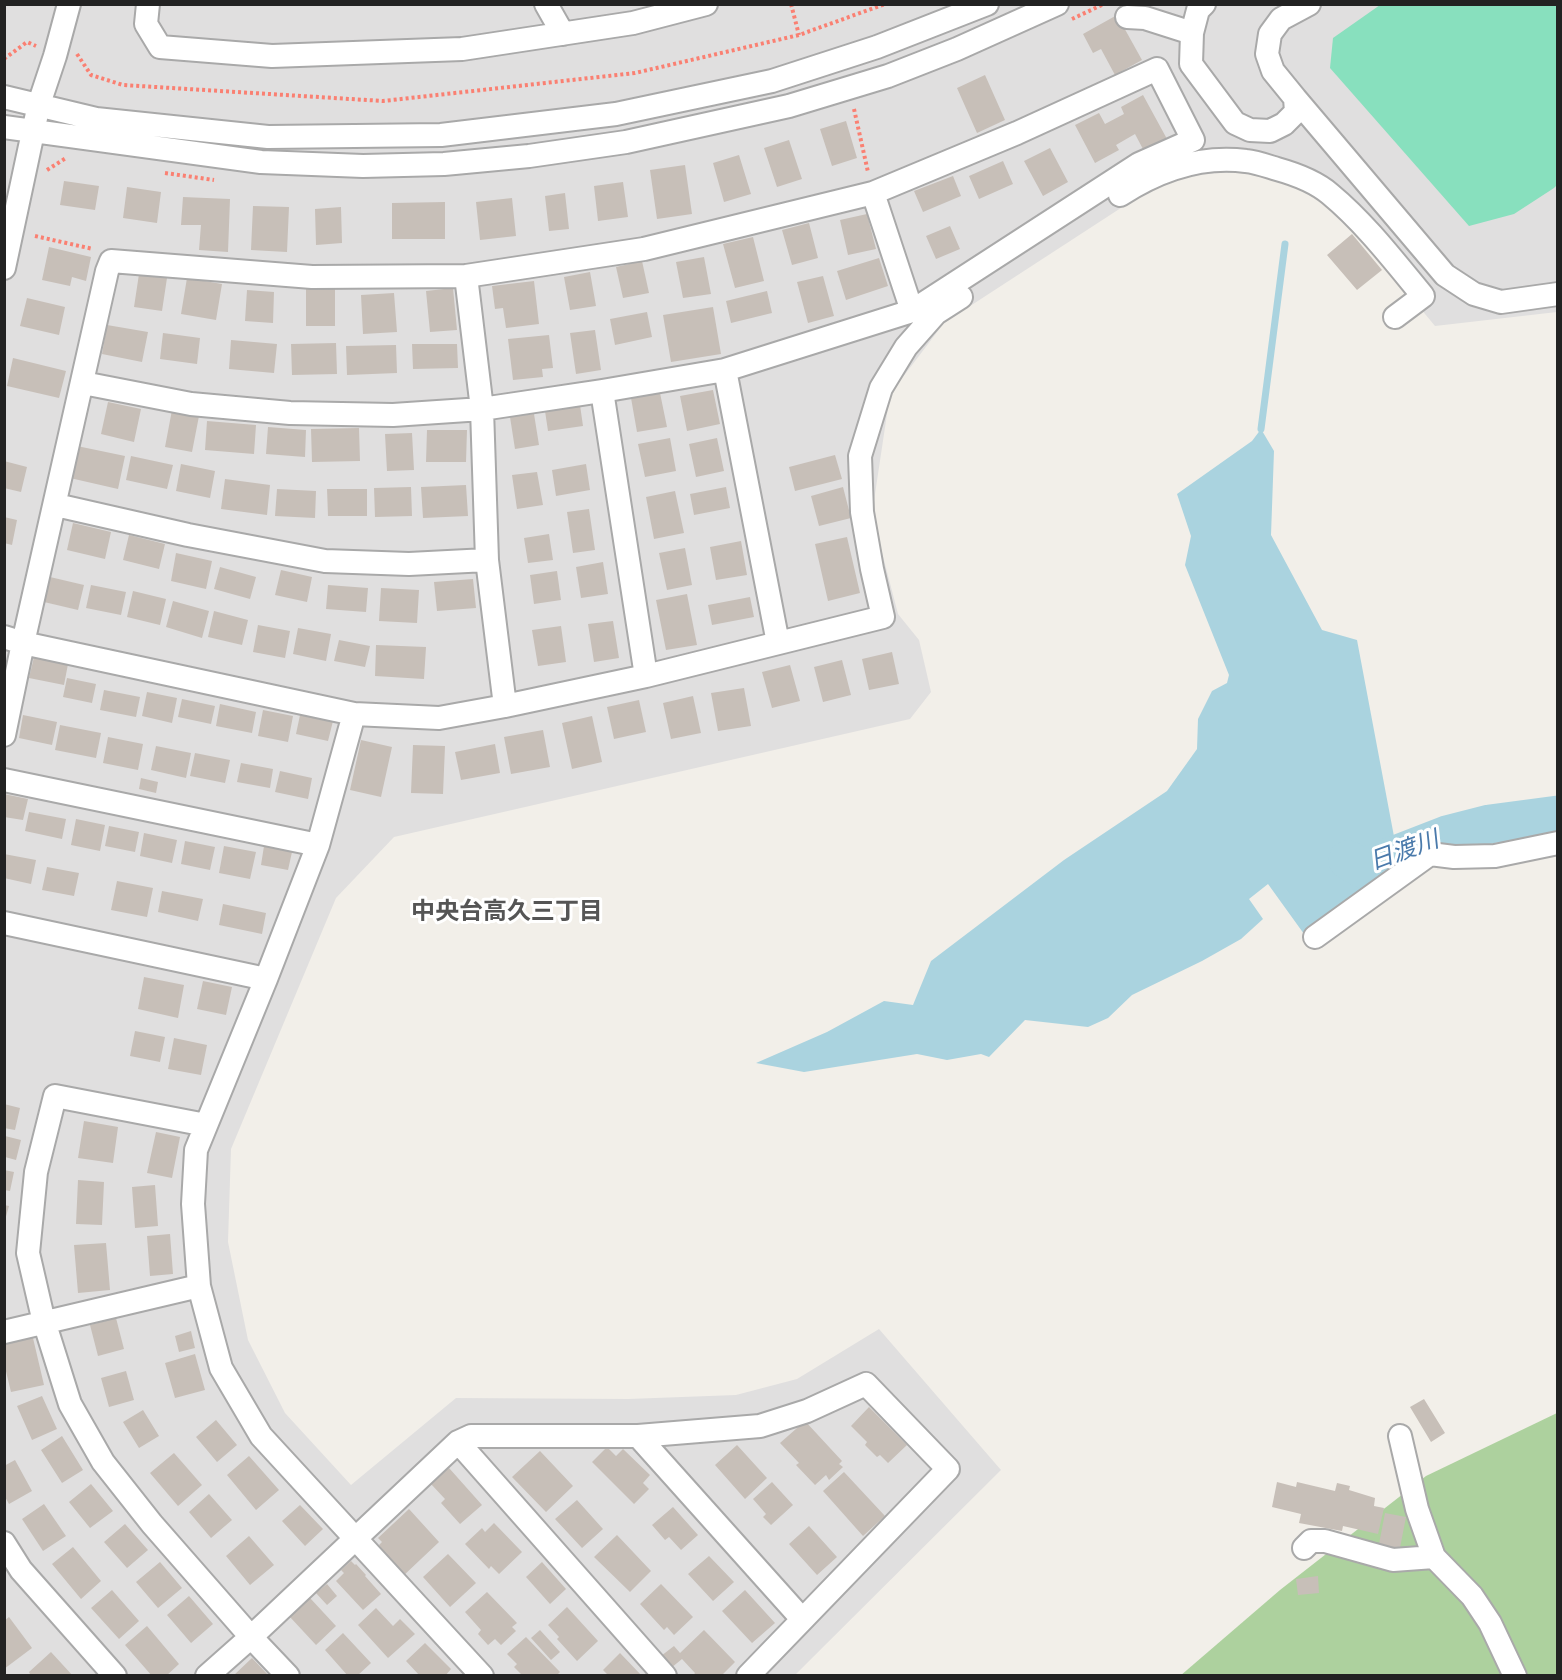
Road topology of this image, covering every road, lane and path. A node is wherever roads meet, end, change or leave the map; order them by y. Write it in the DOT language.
graph roads {
  1 [pos="69,4"];
  2 [pos="148,4"];
  3 [pos="546,4"];
  4 [pos="706,4"];
  5 [pos="791,4"];
  6 [pos="987,4"];
  7 [pos="1058,4"];
  8 [pos="1204,4"];
  9 [pos="1309,4"];
  10 [pos="1127,17"];
  11 [pos="1192,33"];
  12 [pos="563,34"];
  13 [pos="799,34"];
  14 [pos="4,97"];
  15 [pos="1295,98"];
  16 [pos="39,104"];
  17 [pos="854,108"];
  18 [pos="4,127"];
  19 [pos="33,130"];
  20 [pos="873,193"];
  21 [pos="35,236"];
  22 [pos="111,261"];
  23 [pos="4,268"];
  24 [pos="466,276"];
  25 [pos="1557,294"];
  26 [pos="912,311"];
  27 [pos="1395,317"];
  28 [pos="725,370"];
  29 [pos="83,383"];
  30 [pos="602,391"];
  31 [pos="482,408"];
  32 [pos="56,505"];
  33 [pos="487,560"];
  34 [pos="14,640"];
  35 [pos="778,643"];
  36 [pos="646,676"];
  37 [pos="505,706"];
  38 [pos="354,714"];
  39 [pos="4,735"];
  40 [pos="4,780"];
  41 [pos="1557,843"];
  42 [pos="318,844"];
  43 [pos="4,923"];
  44 [pos="1315,937"];
  45 [pos="266,979"];
  46 [pos="206,1125"];
  47 [pos="199,1286"];
  48 [pos="44,1322"];
  49 [pos="4,1332"];
  50 [pos="638,1436"];
  51 [pos="1400,1436"];
  52 [pos="458,1442"];
  53 [pos="356,1537"];
  54 [pos="4,1543"];
  55 [pos="1304,1548"];
  56 [pos="1434,1557"];
  57 [pos="802,1619"];
  58 [pos="251,1637"];
  59 [pos="115,1676"];
  60 [pos="207,1676"];
  61 [pos="288,1676"];
  62 [pos="482,1676"];
  63 [pos="665,1676"];
  64 [pos="748,1676"];
  65 [pos="1515,1676"];
  1 -- 16 [label="street"];
  2 -- 12 [label="street"];
  3 -- 12 [label="street"];
  4 -- 12 [label="street"];
  5 -- 13 [label="path"];
  6 -- 16 [label="street"];
  7 -- 19 [label="street"];
  8 -- 11 [label="street"];
  9 -- 15 [label="street"];
  10 -- 11 [label="street"];
  11 -- 15 [label="street"];
  14 -- 16 [label="street"];
  15 -- 25 [label="street"];
  16 -- 19 [label="street"];
  17 -- 20 [label="path"];
  18 -- 19 [label="street"];
  19 -- 23 [label="street"];
  20 -- 24 [label="street"];
  20 -- 26 [label="street"];
  20 -- 26 [label="street"];
  21 -- 22 [label="path"];
  22 -- 24 [label="street"];
  22 -- 29 [label="street"];
  24 -- 31 [label="street"];
  26 -- 28 [label="street"];
  27 -- 35 [label="street"];
  28 -- 30 [label="street"];
  28 -- 35 [label="street"];
  29 -- 31 [label="street"];
  29 -- 32 [label="street"];
  30 -- 31 [label="street"];
  30 -- 36 [label="street"];
  31 -- 33 [label="street"];
  32 -- 33 [label="street"];
  32 -- 34 [label="street"];
  33 -- 37 [label="street"];
  34 -- 38 [label="street"];
  34 -- 39 [label="street"];
  35 -- 36 [label="street"];
  36 -- 37 [label="street"];
  37 -- 38 [label="street"];
  38 -- 42 [label="street"];
  40 -- 42 [label="street"];
  41 -- 44 [label="street"];
  42 -- 45 [label="street"];
  43 -- 45 [label="street"];
  45 -- 46 [label="street"];
  46 -- 47 [label="street"];
  46 -- 48 [label="street"];
  47 -- 48 [label="street"];
  47 -- 53 [label="street"];
  48 -- 49 [label="street"];
  48 -- 58 [label="street"];
  50 -- 52 [label="street"];
  50 -- 57 [label="street"];
  50 -- 57 [label="street"];
  51 -- 56 [label="street"];
  52 -- 53 [label="street"];
  52 -- 63 [label="street"];
  53 -- 58 [label="street"];
  53 -- 62 [label="street"];
  54 -- 59 [label="street"];
  55 -- 56 [label="street"];
  56 -- 65 [label="street"];
  57 -- 64 [label="street"];
  58 -- 60 [label="street"];
  58 -- 61 [label="street"];
}
